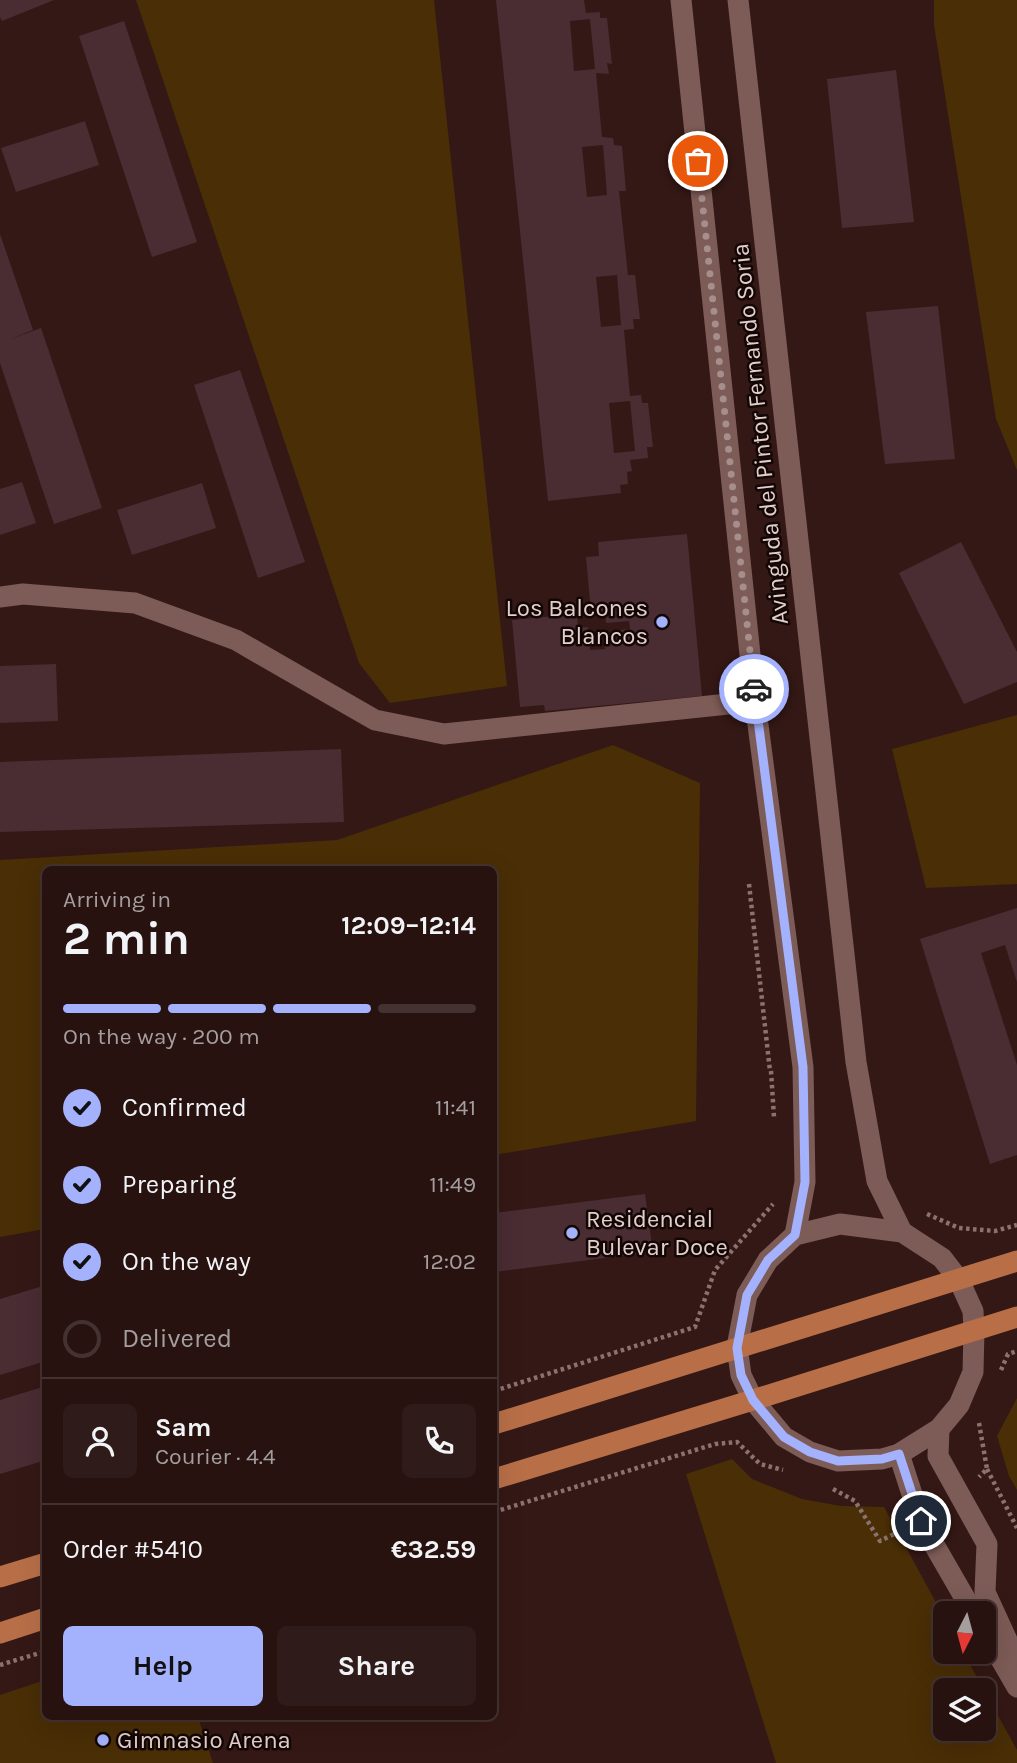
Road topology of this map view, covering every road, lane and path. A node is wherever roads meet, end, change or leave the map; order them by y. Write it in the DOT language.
graph roads {
  1 [pos="681,0"];
  2 [pos="738,0"];
  3 [pos="0,597"];
  4 [pos="755,702"];
  5 [pos="902,1232"];
  6 [pos="795,1235"];
  7 [pos="1017,1261"];
  8 [pos="959,1280"];
  9 [pos="1017,1317"];
  10 [pos="974,1330"];
  11 [pos="737,1348"];
  12 [pos="753,1400"];
  13 [pos="497,1423"];
  14 [pos="939,1429"];
  15 [pos="899,1454"];
  16 [pos="987,1469"];
  17 [pos="497,1478"];
  18 [pos="1017,1528"];
  19 [pos="42,1564"];
  20 [pos="0,1577"];
  21 [pos="967,1601"];
  22 [pos="42,1619"];
  23 [pos="0,1633"];
  24 [pos="996,1651"];
  25 [pos="42,1652"];
  26 [pos="1017,1662"];
  27 [pos="0,1665"];
  28 [pos="1017,1687"];
  1 -- 4 [label="street, Avinguda del Pintor Fernando Soria"];
  2 -- 5 [label="street, Avinguda del Pintor Fernando Soria"];
  3 -- 4 [label="street"];
  4 -- 6 [label="street, Avinguda del Pintor Fernando Soria"];
  5 -- 6 [label="street"];
  5 -- 8 [label="street"];
  6 -- 11 [label="street"];
  7 -- 8 [label="main road"];
  8 -- 10 [label="street"];
  8 -- 11 [label="main road"];
  9 -- 10 [label="main road"];
  10 -- 12 [label="main road"];
  10 -- 14 [label="street"];
  11 -- 12 [label="street"];
  11 -- 13 [label="main road"];
  12 -- 15 [label="street"];
  12 -- 17 [label="main road"];
  14 -- 15 [label="street"];
  14 -- 26 [label="street"];
  15 -- 21 [label="street"];
  16 -- 18 [label="path"];
  19 -- 20 [label="main road"];
  22 -- 23 [label="main road"];
  24 -- 28 [label="street"];
  25 -- 27 [label="path"];
}
